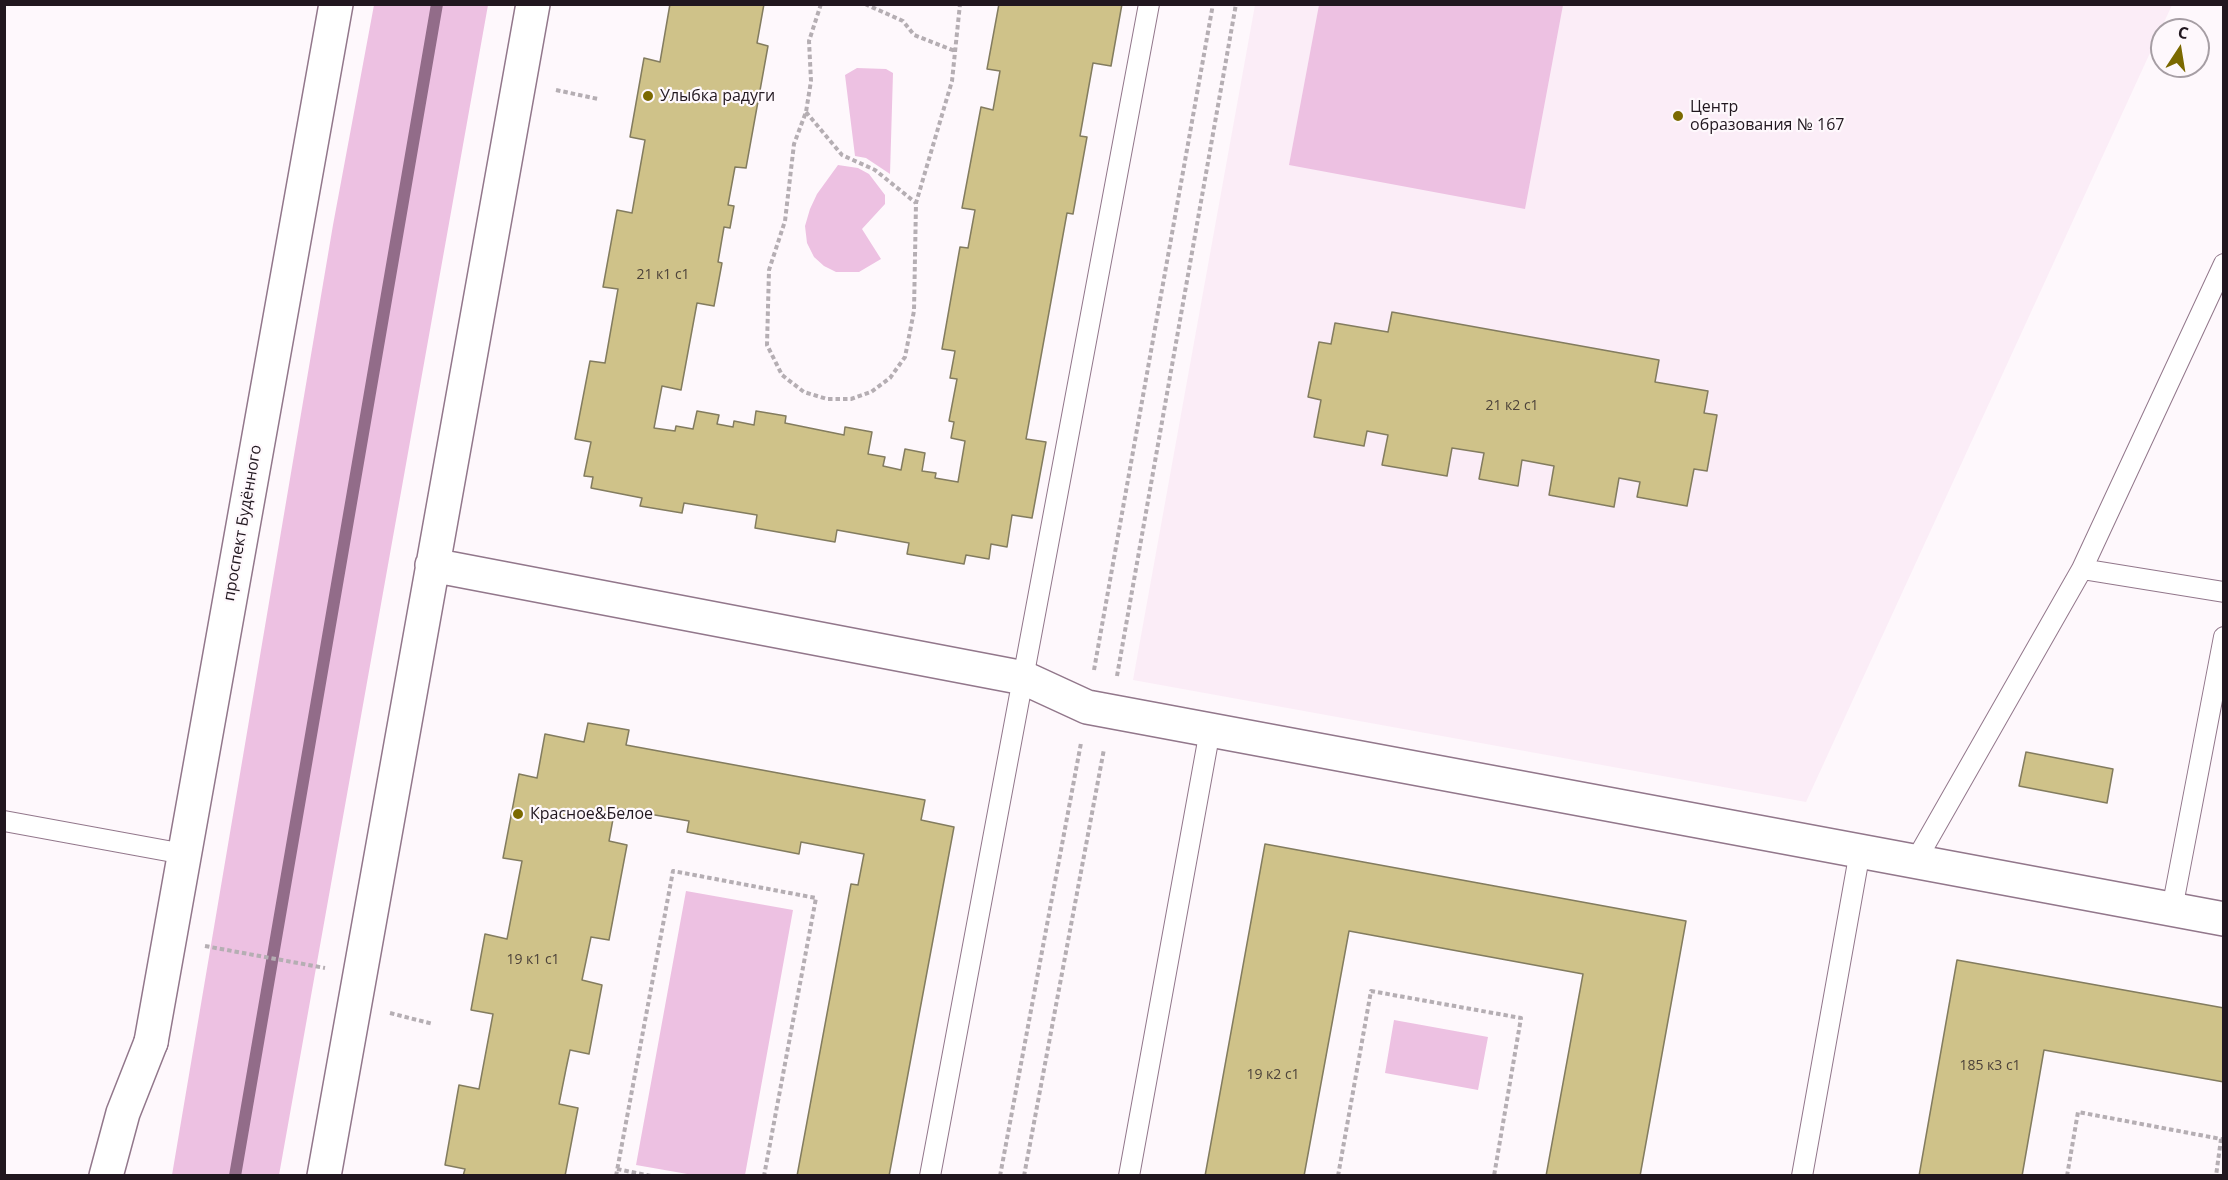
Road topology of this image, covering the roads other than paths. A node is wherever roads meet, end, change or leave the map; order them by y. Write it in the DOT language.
graph roads {
  1 [pos="336,4"];
  2 [pos="533,4"];
  3 [pos="1149,4"];
  4 [pos="2223,264"];
  5 [pos="432,565"];
  6 [pos="2082,568"];
  7 [pos="2223,592"];
  8 [pos="2223,637"];
  9 [pos="1024,678"];
  10 [pos="1210,730"];
  11 [pos="4,820"];
  12 [pos="1860,851"];
  13 [pos="184,854"];
  14 [pos="1915,862"];
  15 [pos="2172,909"];
  16 [pos="2223,919"];
  17 [pos="151,1042"];
  18 [pos="106,1176"];
  19 [pos="127,1176"];
  20 [pos="324,1176"];
  21 [pos="930,1176"];
  22 [pos="1129,1176"];
  23 [pos="1802,1176"];
  1 -- 13 [label="street, проспект Будённого"];
  2 -- 5 [label="street"];
  3 -- 9 [label="lane"];
  4 -- 6 [label="lane"];
  5 -- 9 [label="street"];
  5 -- 20 [label="street"];
  6 -- 7 [label="lane"];
  6 -- 14 [label="lane"];
  8 -- 15 [label="lane"];
  9 -- 10 [label="street"];
  9 -- 21 [label="lane"];
  10 -- 12 [label="street"];
  10 -- 22 [label="lane"];
  11 -- 13 [label="lane"];
  12 -- 14 [label="street"];
  12 -- 23 [label="lane"];
  13 -- 17 [label="street, проспект Будённого"];
  14 -- 15 [label="street"];
  15 -- 16 [label="street"];
  17 -- 18 [label="street, проспект Будённого"];
  17 -- 19 [label="street, проспект Будённого"];
}
